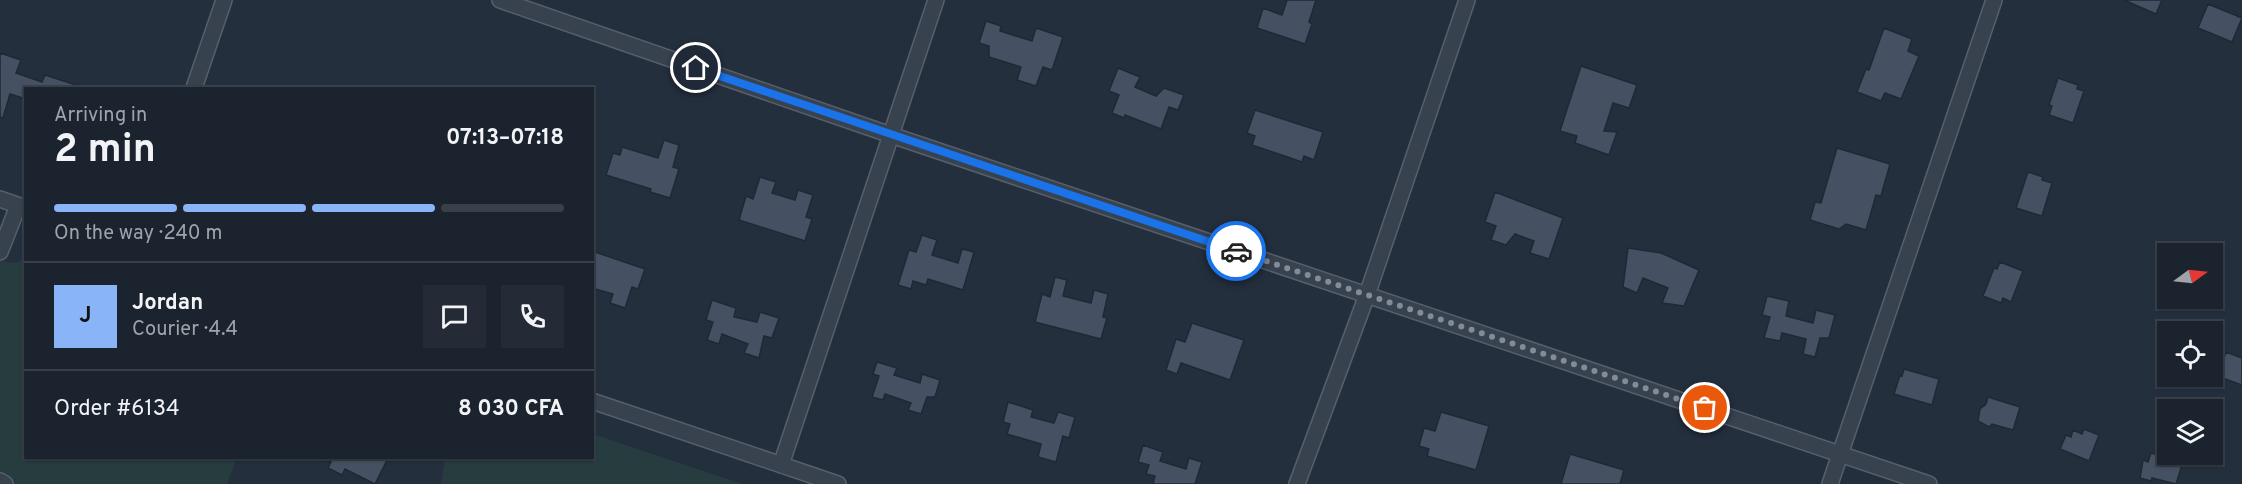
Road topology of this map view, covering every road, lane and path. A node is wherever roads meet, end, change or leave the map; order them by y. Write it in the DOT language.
graph roads {
  1 [pos="224,0"];
  2 [pos="500,0"];
  3 [pos="936,0"];
  4 [pos="1467,0"];
  5 [pos="1994,0"];
  6 [pos="194,87"];
  7 [pos="891,135"];
  8 [pos="0,199"];
  9 [pos="22,207"];
  10 [pos="0,252"];
  11 [pos="1367,295"];
  12 [pos="594,402"];
  13 [pos="1840,454"];
  14 [pos="781,465"];
  15 [pos="0,481"];
  16 [pos="5,484"];
  17 [pos="838,484"];
  18 [pos="1297,484"];
  19 [pos="1830,484"];
  20 [pos="1929,484"];
  1 -- 6 [label="street"];
  2 -- 7 [label="street"];
  3 -- 7 [label="street"];
  4 -- 11 [label="street"];
  5 -- 13 [label="street"];
  7 -- 11 [label="street"];
  7 -- 14 [label="street"];
  8 -- 9 [label="street"];
  9 -- 10 [label="street"];
  11 -- 13 [label="street"];
  11 -- 18 [label="street"];
  12 -- 14 [label="street"];
  13 -- 19 [label="street"];
  13 -- 20 [label="street"];
  14 -- 17 [label="street"];
  15 -- 16 [label="street"];
}
